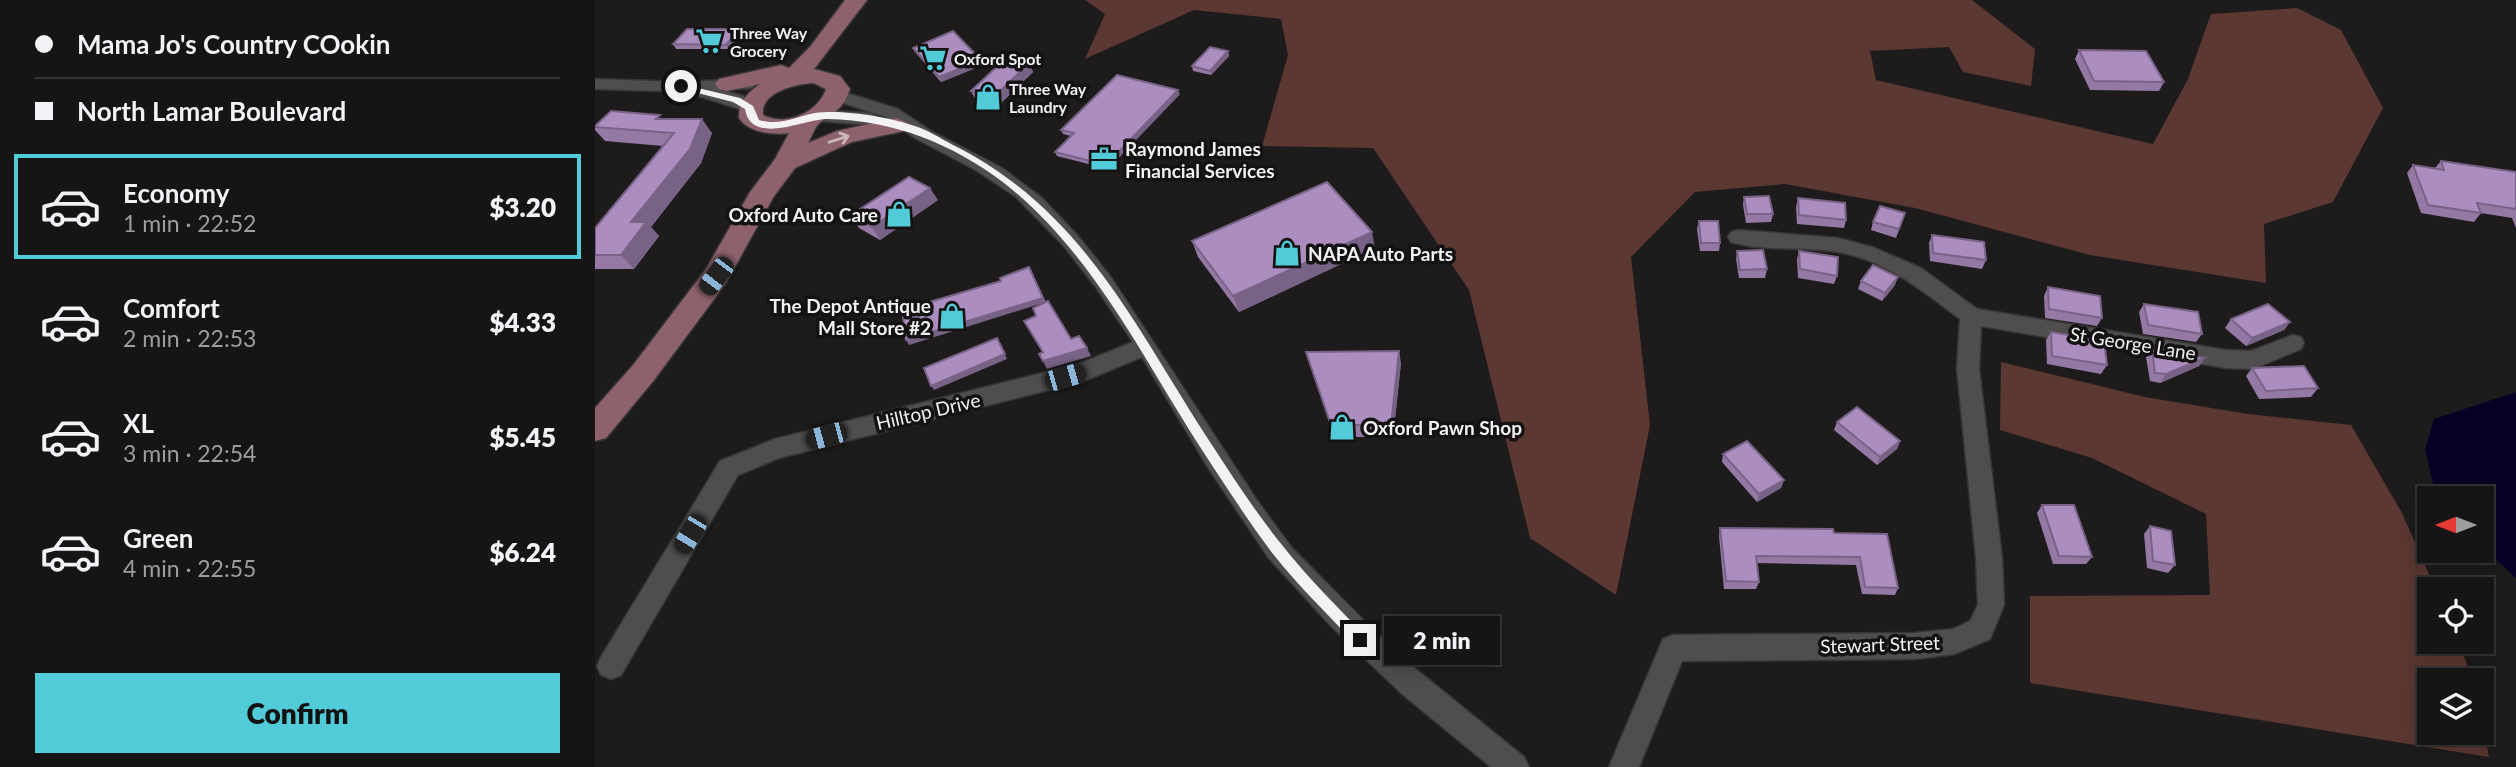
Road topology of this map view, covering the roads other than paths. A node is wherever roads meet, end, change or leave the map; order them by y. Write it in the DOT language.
graph roads {
  1 [pos="851,9"];
  2 [pos="821,51"];
  3 [pos="784,81"];
  4 [pos="595,84"];
  5 [pos="727,84"];
  6 [pos="681,86"];
  7 [pos="835,88"];
  8 [pos="756,116"];
  9 [pos="812,118"];
  10 [pos="904,127"];
  11 [pos="786,162"];
  12 [pos="763,192"];
  13 [pos="1738,237"];
  14 [pos="1971,316"];
  15 [pos="2293,343"];
  16 [pos="1145,346"];
  17 [pos="595,429"];
  18 [pos="611,666"];
  19 [pos="1514,767"];
  20 [pos="1624,767"];
  1 -- 2 [label="main road"];
  1 -- 7 [label="main road"];
  2 -- 3 [label="main road"];
  2 -- 5 [label="main road"];
  3 -- 5 [label="street"];
  3 -- 7 [label="main road"];
  3 -- 8 [label="main road"];
  4 -- 6 [label="street"];
  5 -- 6 [label="street"];
  6 -- 8 [label="street"];
  7 -- 9 [label="main road"];
  7 -- 10 [label="street"];
  8 -- 9 [label="main road"];
  8 -- 12 [label="main road"];
  9 -- 10 [label="street"];
  9 -- 11 [label="main road"];
  11 -- 10 [label="main road, one-way"];
  10 -- 16 [label="street"];
  11 -- 12 [label="main road"];
  12 -- 17 [label="main road"];
  13 -- 14 [label="street"];
  14 -- 15 [label="street, St George Lane"];
  14 -- 20 [label="street, Stewart Street"];
  16 -- 18 [label="street, Hilltop Drive"];
  16 -- 19 [label="street"];
}
